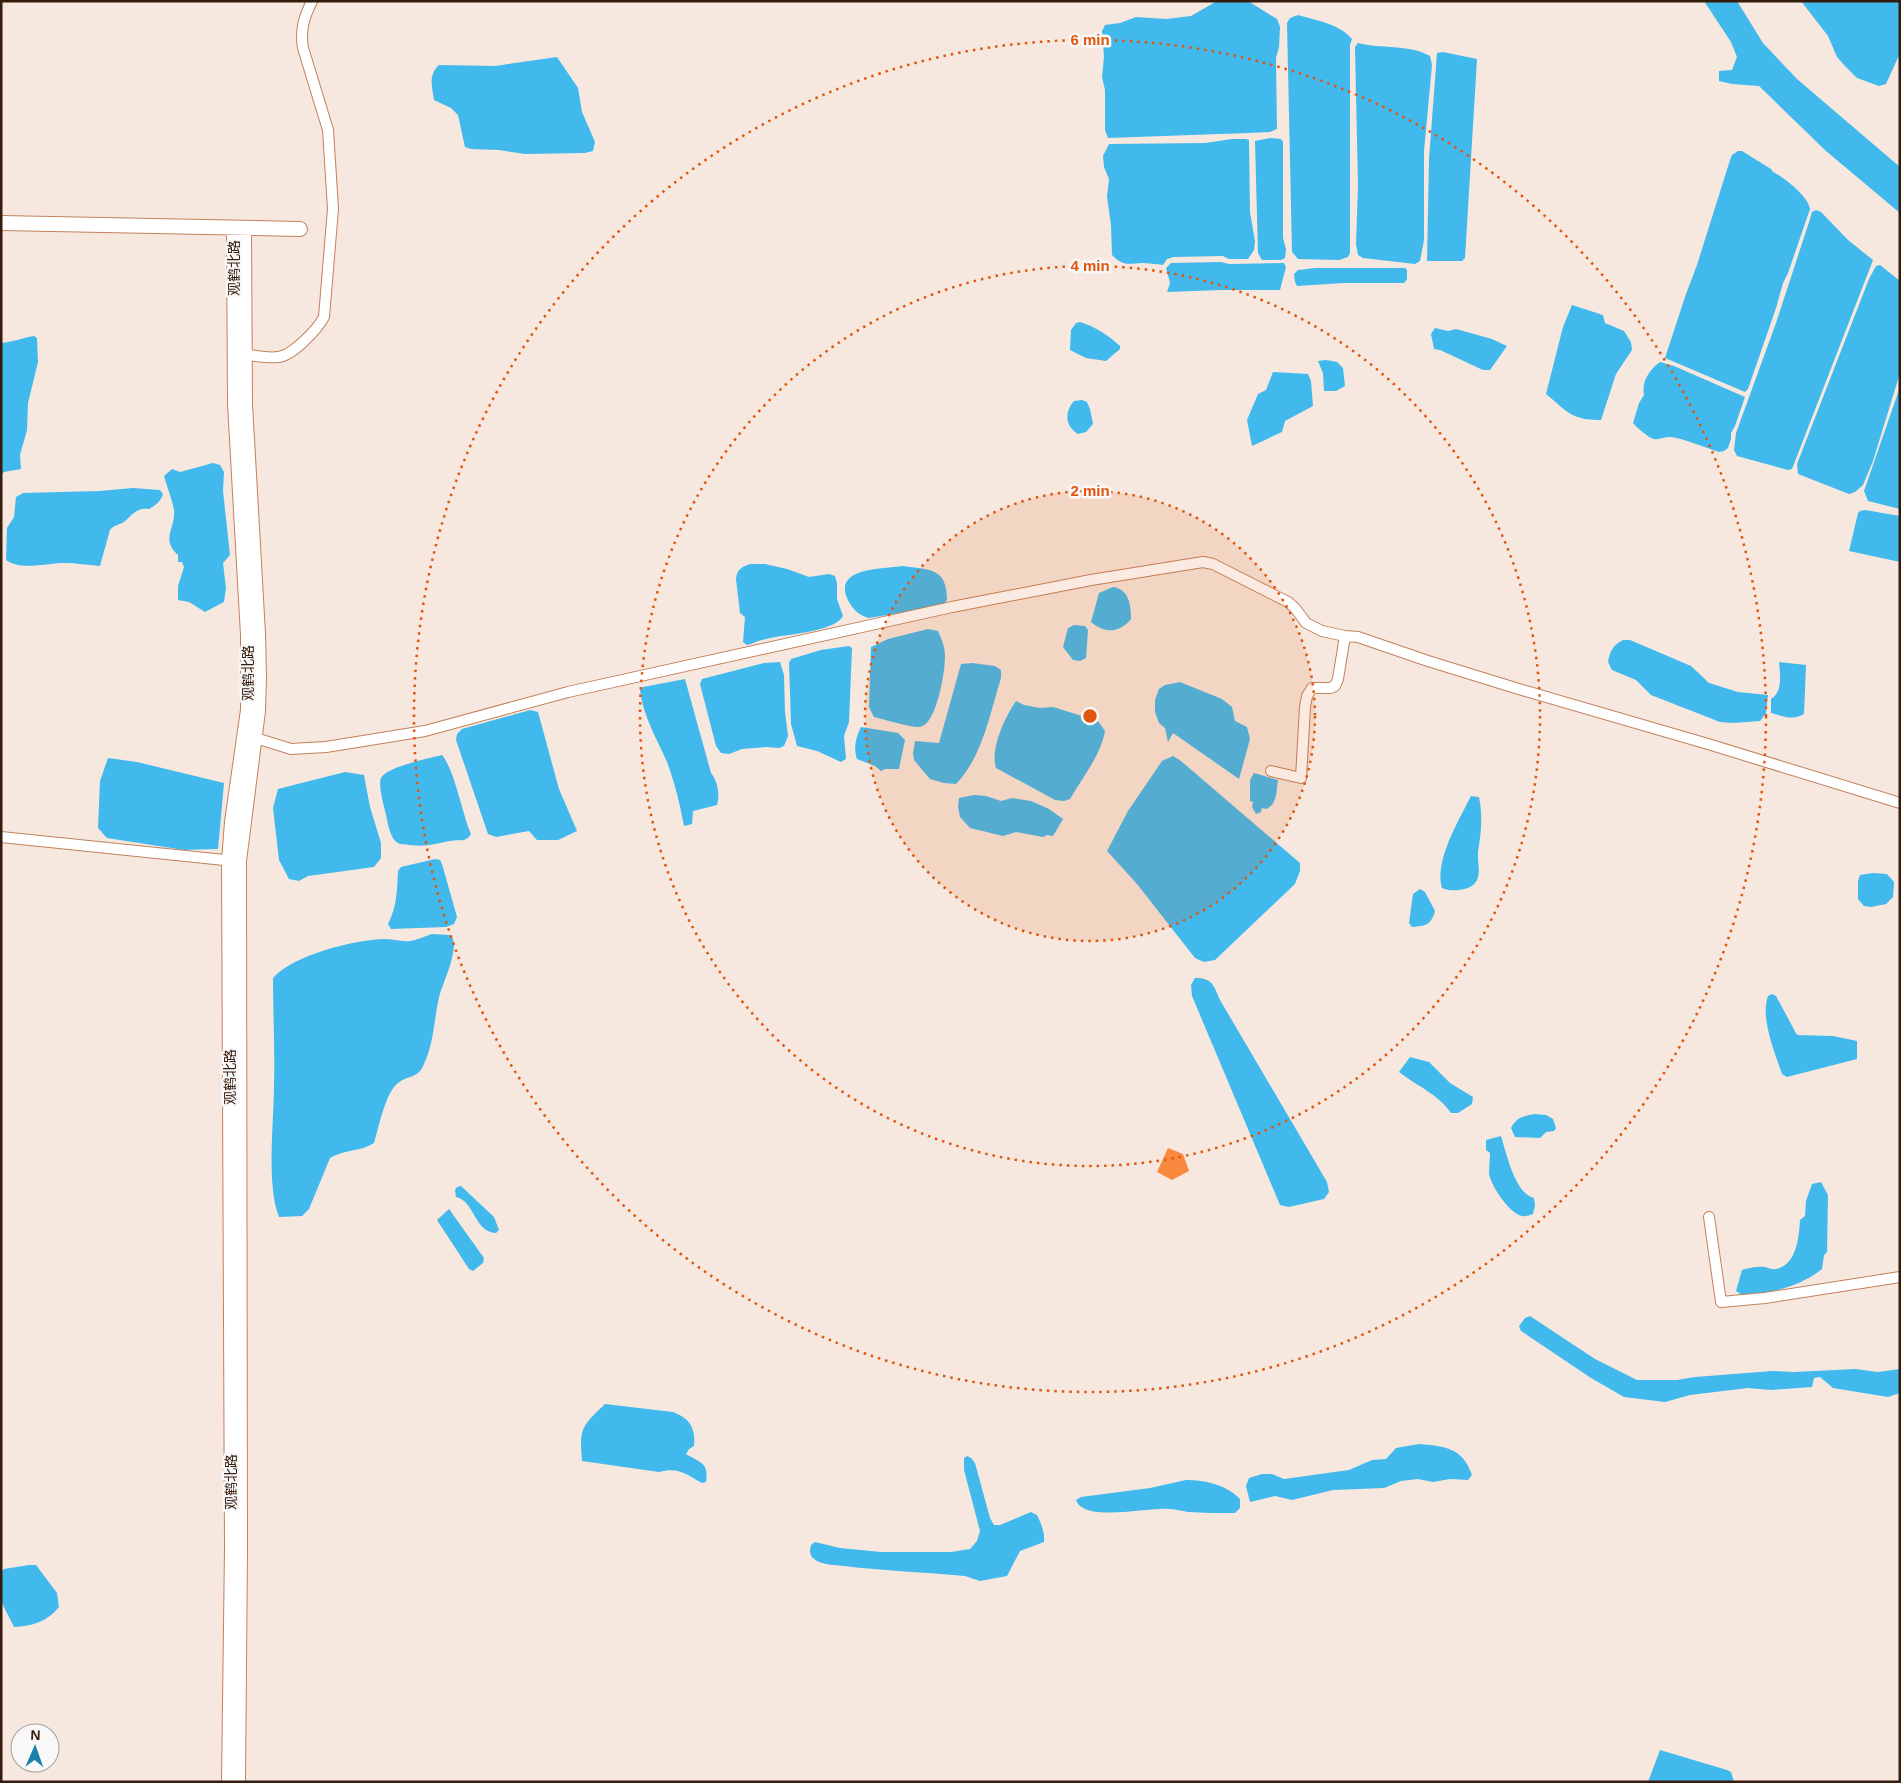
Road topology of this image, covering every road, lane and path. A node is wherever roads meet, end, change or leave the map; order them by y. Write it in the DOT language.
graph roads {
  1 [pos="312,1"];
  2 [pos="1,223"];
  3 [pos="300,228"];
  4 [pos="240,354"];
  5 [pos="1345,636"];
  6 [pos="250,737"];
  7 [pos="1271,771"];
  8 [pos="1900,803"];
  9 [pos="1,837"];
  10 [pos="234,861"];
  11 [pos="1709,1217"];
  12 [pos="1900,1277"];
  13 [pos="229,1782"];
  14 [pos="238,1782"];
  1 -- 4 [label="street"];
  2 -- 3 [label="street"];
  4 -- 4 [label="street, 观鹤北路"];
  4 -- 6 [label="street, 观鹤北路"];
  5 -- 6 [label="street"];
  5 -- 7 [label="street"];
  5 -- 8 [label="street"];
  6 -- 10 [label="street, 观鹤北路"];
  9 -- 10 [label="street"];
  10 -- 13 [label="street, 观鹤北路"];
  10 -- 14 [label="street, 观鹤北路"];
  11 -- 12 [label="street"];
}
